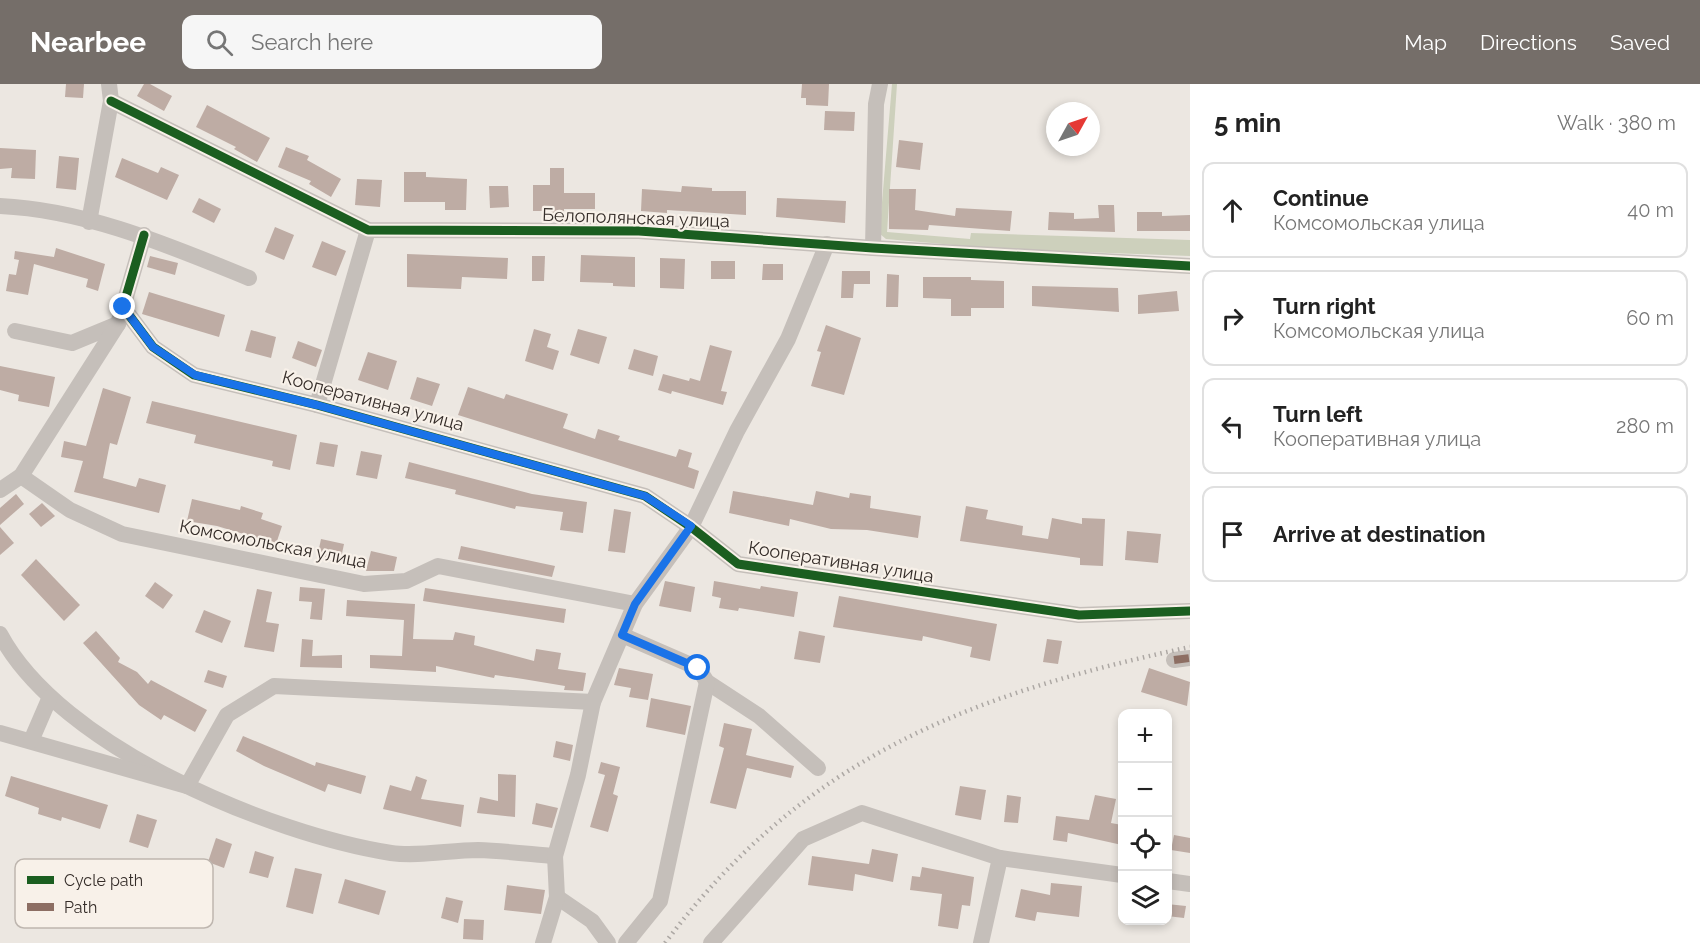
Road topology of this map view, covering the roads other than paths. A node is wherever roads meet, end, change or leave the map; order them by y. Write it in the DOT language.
graph roads {
  1 [pos="880,84"];
  2 [pos="110,92"];
  3 [pos="0,206"];
  4 [pos="89,222"];
  5 [pos="368,230"];
  6 [pos="144,236"];
  7 [pos="827,244"];
  8 [pos="873,248"];
  9 [pos="1190,266"];
  10 [pos="249,278"];
  11 [pos="123,307"];
  12 [pos="118,324"];
  13 [pos="15,331"];
  14 [pos="317,405"];
  15 [pos="21,476"];
  16 [pos="0,490"];
  17 [pos="691,526"];
  18 [pos="635,604"];
  19 [pos="1190,611"];
  20 [pos="0,634"];
  21 [pos="622,635"];
  22 [pos="707,682"];
  23 [pos="50,697"];
  24 [pos="593,702"];
  25 [pos="0,733"];
  26 [pos="31,741"];
  27 [pos="818,768"];
  28 [pos="186,786"];
  29 [pos="555,856"];
  30 [pos="1000,858"];
  31 [pos="1118,874"];
  32 [pos="1172,882"];
  33 [pos="1190,884"];
  34 [pos="557,897"];
  35 [pos="543,943"];
  36 [pos="609,943"];
  37 [pos="626,943"];
  38 [pos="711,943"];
  39 [pos="981,943"];
  1 -- 8 [label="street"];
  2 -- 4 [label="street"];
  2 -- 5 [label="street, Белополянская улица"];
  3 -- 4 [label="street"];
  4 -- 6 [label="street"];
  5 -- 7 [label="street, Белополянская улица"];
  5 -- 14 [label="street"];
  6 -- 10 [label="street"];
  6 -- 11 [label="street"];
  7 -- 8 [label="street, Белополянская улица"];
  7 -- 17 [label="street"];
  8 -- 9 [label="street, Белополянская улица"];
  11 -- 12 [label="street"];
  11 -- 14 [label="street, Кооперативная улица"];
  12 -- 13 [label="street"];
  12 -- 15 [label="street"];
  14 -- 17 [label="street, Кооперативная улица"];
  15 -- 16 [label="street"];
  15 -- 18 [label="street, Комсомольская улица"];
  17 -- 18 [label="street"];
  17 -- 19 [label="street, Кооперативная улица"];
  18 -- 21 [label="street"];
  20 -- 23 [label="street"];
  21 -- 22 [label="street"];
  21 -- 24 [label="street"];
  22 -- 27 [label="street"];
  22 -- 37 [label="street"];
  23 -- 26 [label="street"];
  23 -- 28 [label="street"];
  24 -- 28 [label="street"];
  24 -- 29 [label="street"];
  25 -- 26 [label="street"];
  26 -- 28 [label="street"];
  28 -- 29 [label="street"];
  29 -- 34 [label="street"];
  30 -- 31 [label="street"];
  30 -- 38 [label="street"];
  30 -- 39 [label="street"];
  32 -- 33 [label="street"];
  34 -- 35 [label="street"];
  34 -- 36 [label="street"];
}
